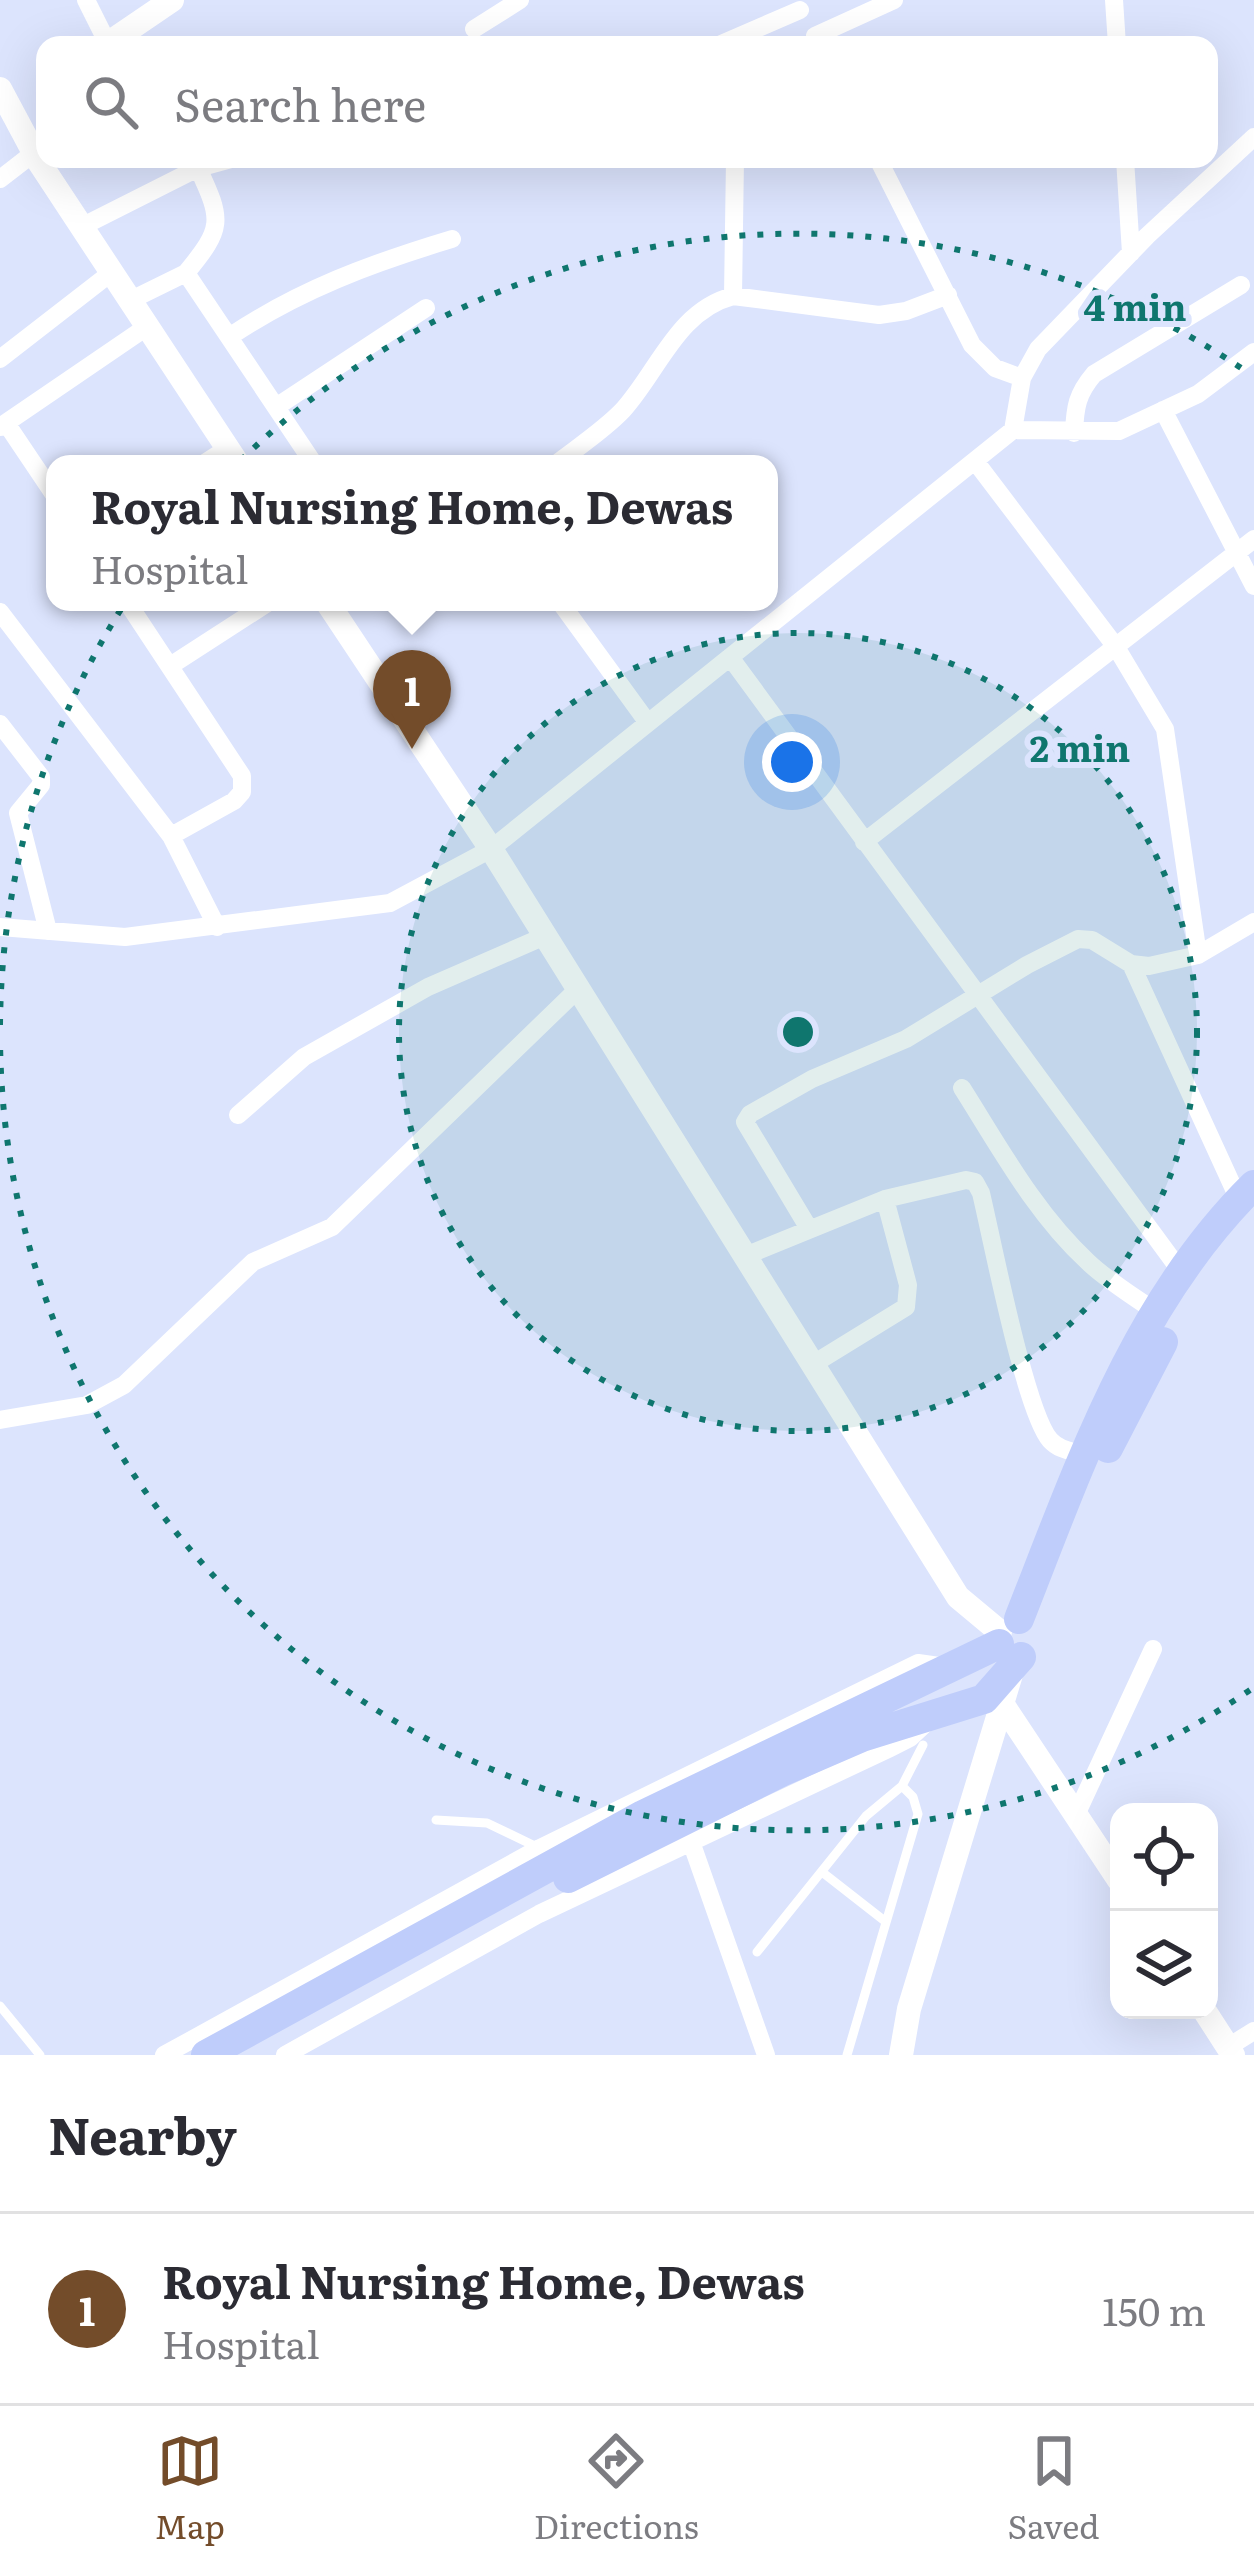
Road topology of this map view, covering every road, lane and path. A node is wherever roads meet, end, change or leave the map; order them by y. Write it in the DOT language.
graph roads {
  1 [pos="86,0"];
  2 [pos="172,0"];
  3 [pos="520,0"];
  4 [pos="894,0"];
  5 [pos="1114,0"];
  6 [pos="798,5"];
  7 [pos="474,28"];
  8 [pos="103,36"];
  9 [pos="119,36"];
  10 [pos="749,36"];
  11 [pos="816,36"];
  12 [pos="826,36"];
  13 [pos="1116,36"];
  14 [pos="0,89"];
  15 [pos="1254,137"];
  16 [pos="36,148"];
  17 [pos="36,157"];
  18 [pos="48,168"];
  19 [pos="198,168"];
  20 [pos="735,168"];
  21 [pos="883,168"];
  22 [pos="1126,168"];
  23 [pos="0,179"];
  24 [pos="82,226"];
  25 [pos="452,239"];
  26 [pos="1131,253"];
  27 [pos="112,272"];
  28 [pos="186,274"];
  29 [pos="1241,286"];
  30 [pos="948,295"];
  31 [pos="733,296"];
  32 [pos="131,300"];
  33 [pos="426,308"];
  34 [pos="148,326"];
  35 [pos="229,337"];
  36 [pos="1254,352"];
  37 [pos="0,359"];
  38 [pos="1022,379"];
  39 [pos="276,407"];
  40 [pos="1163,410"];
  41 [pos="3,425"];
  42 [pos="1013,430"];
  43 [pos="1074,433"];
  44 [pos="232,455"];
  45 [pos="308,455"];
  46 [pos="567,455"];
  47 [pos="975,461"];
  48 [pos="46,484"];
  49 [pos="1246,545"];
  50 [pos="1254,586"];
  51 [pos="133,611"];
  52 [pos="255,611"];
  53 [pos="333,611"];
  54 [pos="567,611"];
  55 [pos="0,612"];
  56 [pos="1116,647"];
  57 [pos="730,657"];
  58 [pos="170,666"];
  59 [pos="648,723"];
  60 [pos="0,724"];
  61 [pos="171,836"];
  62 [pos="864,842"];
  63 [pos="491,849"];
  64 [pos="1254,922"];
  65 [pos="217,926"];
  66 [pos="0,927"];
  67 [pos="48,931"];
  68 [pos="545,936"];
  69 [pos="1198,955"];
  70 [pos="1131,964"];
  71 [pos="578,988"];
  72 [pos="979,998"];
  73 [pos="962,1088"];
  74 [pos="238,1115"];
  75 [pos="885,1199"];
  76 [pos="1249,1200"];
  77 [pos="808,1227"];
  78 [pos="745,1256"];
  79 [pos="1182,1273"];
  80 [pos="1156,1312"];
  81 [pos="815,1364"];
  82 [pos="0,1420"];
  83 [pos="1084,1455"];
  84 [pos="1014,1642"];
  85 [pos="1153,1649"];
  86 [pos="1003,1706"];
  87 [pos="929,1730"];
  88 [pos="902,1786"];
  89 [pos="1076,1815"];
  90 [pos="436,1820"];
  91 [pos="687,1830"];
  92 [pos="550,1854"];
  93 [pos="1110,1866"];
  94 [pos="822,1872"];
  95 [pos="886,1922"];
  96 [pos="757,1952"];
  97 [pos="0,2006"];
  98 [pos="1210,2019"];
  99 [pos="1254,2031"];
  100 [pos="290,2049"];
  101 [pos="1231,2051"];
  102 [pos="40,2055"];
  103 [pos="164,2055"];
  104 [pos="206,2055"];
  105 [pos="249,2055"];
  106 [pos="766,2055"];
  107 [pos="847,2055"];
  108 [pos="901,2055"];
  1 -- 8 [label="street"];
  2 -- 9 [label="street"];
  3 -- 7 [label="street"];
  4 -- 12 [label="street"];
  5 -- 13 [label="street"];
  6 -- 10 [label="street"];
  6 -- 11 [label="street"];
  14 -- 16 [label="street"];
  15 -- 26 [label="street"];
  17 -- 23 [label="street"];
  18 -- 24 [label="street"];
  19 -- 24 [label="street"];
  19 -- 28 [label="street"];
  20 -- 31 [label="street"];
  21 -- 30 [label="street"];
  22 -- 26 [label="street"];
  24 -- 27 [label="street"];
  25 -- 35 [label="street"];
  26 -- 38 [label="street"];
  27 -- 32 [label="street"];
  27 -- 37 [label="street"];
  28 -- 32 [label="street"];
  28 -- 35 [label="street"];
  29 -- 43 [label="street"];
  30 -- 31 [label="street"];
  30 -- 38 [label="street"];
  31 -- 46 [label="street"];
  32 -- 34 [label="street"];
  33 -- 39 [label="street"];
  34 -- 41 [label="street"];
  34 -- 44 [label="street"];
  35 -- 39 [label="street"];
  36 -- 40 [label="street"];
  38 -- 42 [label="street"];
  39 -- 45 [label="street"];
  40 -- 43 [label="street"];
  40 -- 49 [label="street"];
  41 -- 48 [label="street"];
  42 -- 43 [label="street"];
  42 -- 47 [label="street"];
  47 -- 56 [label="street"];
  47 -- 57 [label="street"];
  49 -- 50 [label="street"];
  49 -- 56 [label="street"];
  51 -- 58 [label="street"];
  52 -- 58 [label="street"];
  53 -- 63 [label="street"];
  54 -- 59 [label="street"];
  55 -- 61 [label="street"];
  56 -- 62 [label="street"];
  56 -- 69 [label="street"];
  57 -- 59 [label="street"];
  57 -- 62 [label="street"];
  58 -- 61 [label="street"];
  59 -- 63 [label="street"];
  60 -- 67 [label="street"];
  61 -- 65 [label="street"];
  62 -- 72 [label="street"];
  63 -- 65 [label="street"];
  63 -- 68 [label="street"];
  64 -- 69 [label="street"];
  65 -- 67 [label="street"];
  66 -- 67 [label="street"];
  68 -- 71 [label="street"];
  68 -- 74 [label="street"];
  69 -- 70 [label="street"];
  70 -- 72 [label="street"];
  70 -- 76 [label="street"];
  71 -- 78 [label="street"];
  71 -- 82 [label="street"];
  72 -- 77 [label="street"];
  72 -- 79 [label="street"];
  73 -- 80 [label="street"];
  75 -- 77 [label="street"];
  75 -- 81 [label="street"];
  75 -- 83 [label="street"];
  76 -- 79 [label="main road"];
  76 -- 84 [label="main road"];
  77 -- 78 [label="street"];
  78 -- 81 [label="street"];
  79 -- 80 [label="main road"];
  80 -- 83 [label="main road"];
  81 -- 84 [label="street"];
  83 -- 84 [label="main road"];
  84 -- 86 [label="street"];
  84 -- 87 [label="main road"];
  84 -- 92 [label="main road"];
  85 -- 89 [label="street"];
  86 -- 89 [label="street"];
  86 -- 108 [label="street"];
  87 -- 88 [label="lane"];
  87 -- 91 [label="main road"];
  88 -- 94 [label="lane"];
  88 -- 95 [label="lane"];
  89 -- 93 [label="street"];
  90 -- 92 [label="lane"];
  91 -- 100 [label="main road"];
  91 -- 106 [label="street"];
  92 -- 103 [label="street"];
  92 -- 104 [label="main road"];
  94 -- 95 [label="lane"];
  94 -- 96 [label="lane"];
  95 -- 107 [label="lane"];
  97 -- 102 [label="lane"];
  98 -- 101 [label="street"];
  99 -- 101 [label="street"];
  100 -- 105 [label="main road"];
}
